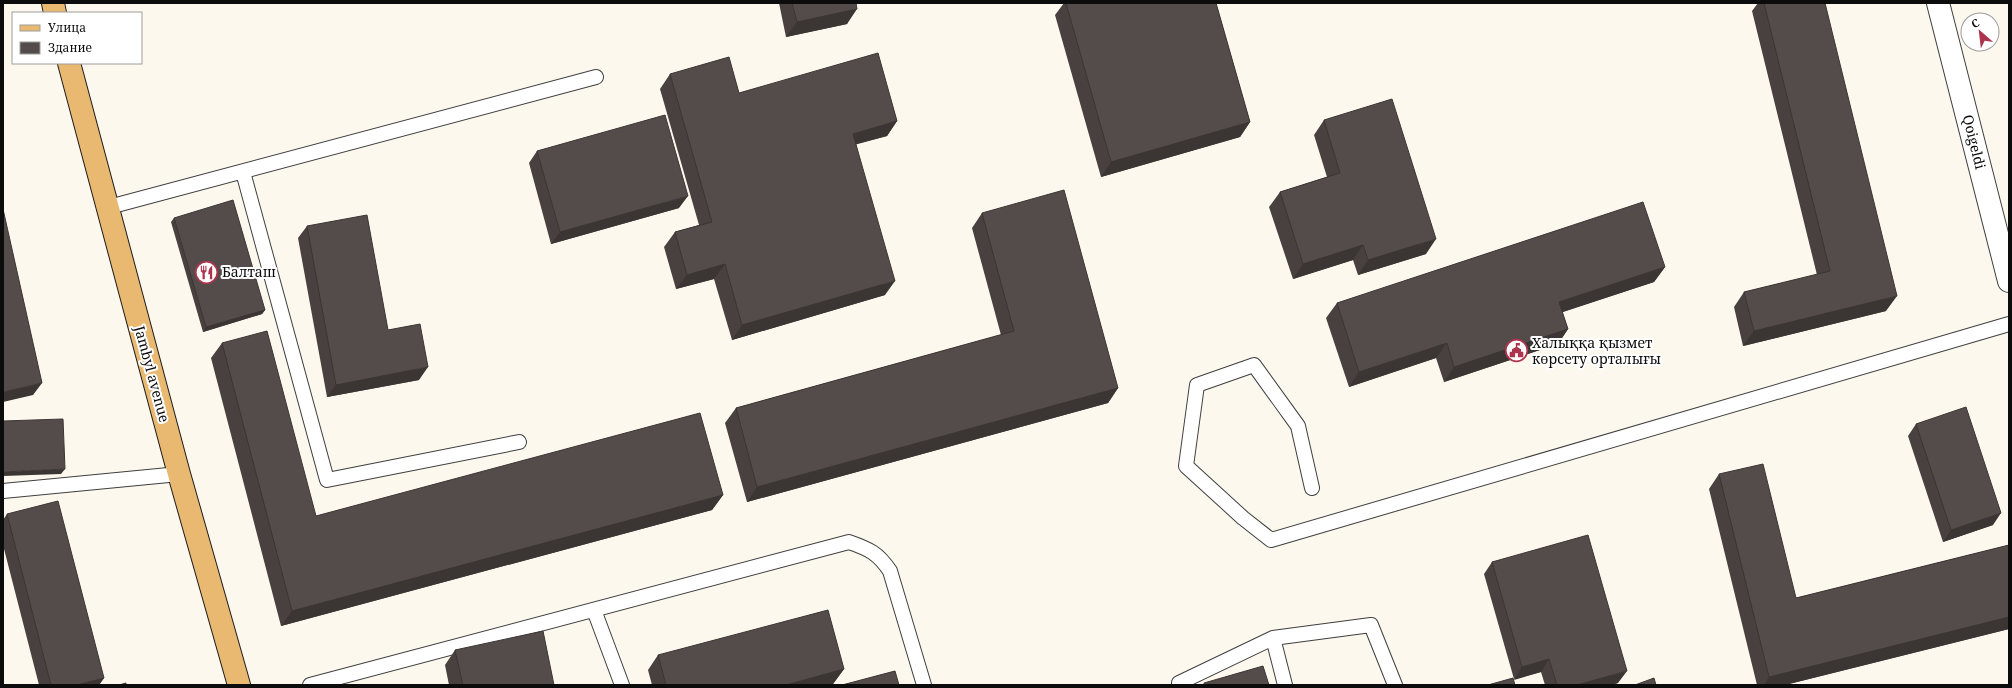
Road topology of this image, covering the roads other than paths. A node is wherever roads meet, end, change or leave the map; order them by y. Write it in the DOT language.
graph roads {
  1 [pos="1938,3"];
  2 [pos="69,64"];
  3 [pos="596,77"];
  4 [pos="243,172"];
  5 [pos="108,207"];
  6 [pos="2009,281"];
  7 [pos="2009,324"];
  8 [pos="519,442"];
  9 [pos="178,474"];
  10 [pos="1312,488"];
  11 [pos="3,491"];
  12 [pos="594,610"];
  13 [pos="1273,638"];
  14 [pos="239,685"];
  15 [pos="310,685"];
  16 [pos="622,685"];
  17 [pos="924,685"];
  18 [pos="1179,685"];
  19 [pos="1285,685"];
  20 [pos="1395,685"];
  1 -- 6 [label="street, Qoigeldi"];
  2 -- 5 [label="main road, Jambyl avenue"];
  3 -- 4 [label="lane"];
  4 -- 5 [label="lane"];
  4 -- 8 [label="lane"];
  5 -- 9 [label="main road, Jambyl avenue"];
  7 -- 10 [label="lane"];
  9 -- 11 [label="lane"];
  9 -- 14 [label="main road, Jambyl avenue"];
  12 -- 15 [label="lane"];
  12 -- 16 [label="lane"];
  12 -- 17 [label="lane"];
  13 -- 18 [label="lane"];
  13 -- 19 [label="lane"];
  13 -- 20 [label="lane"];
}
